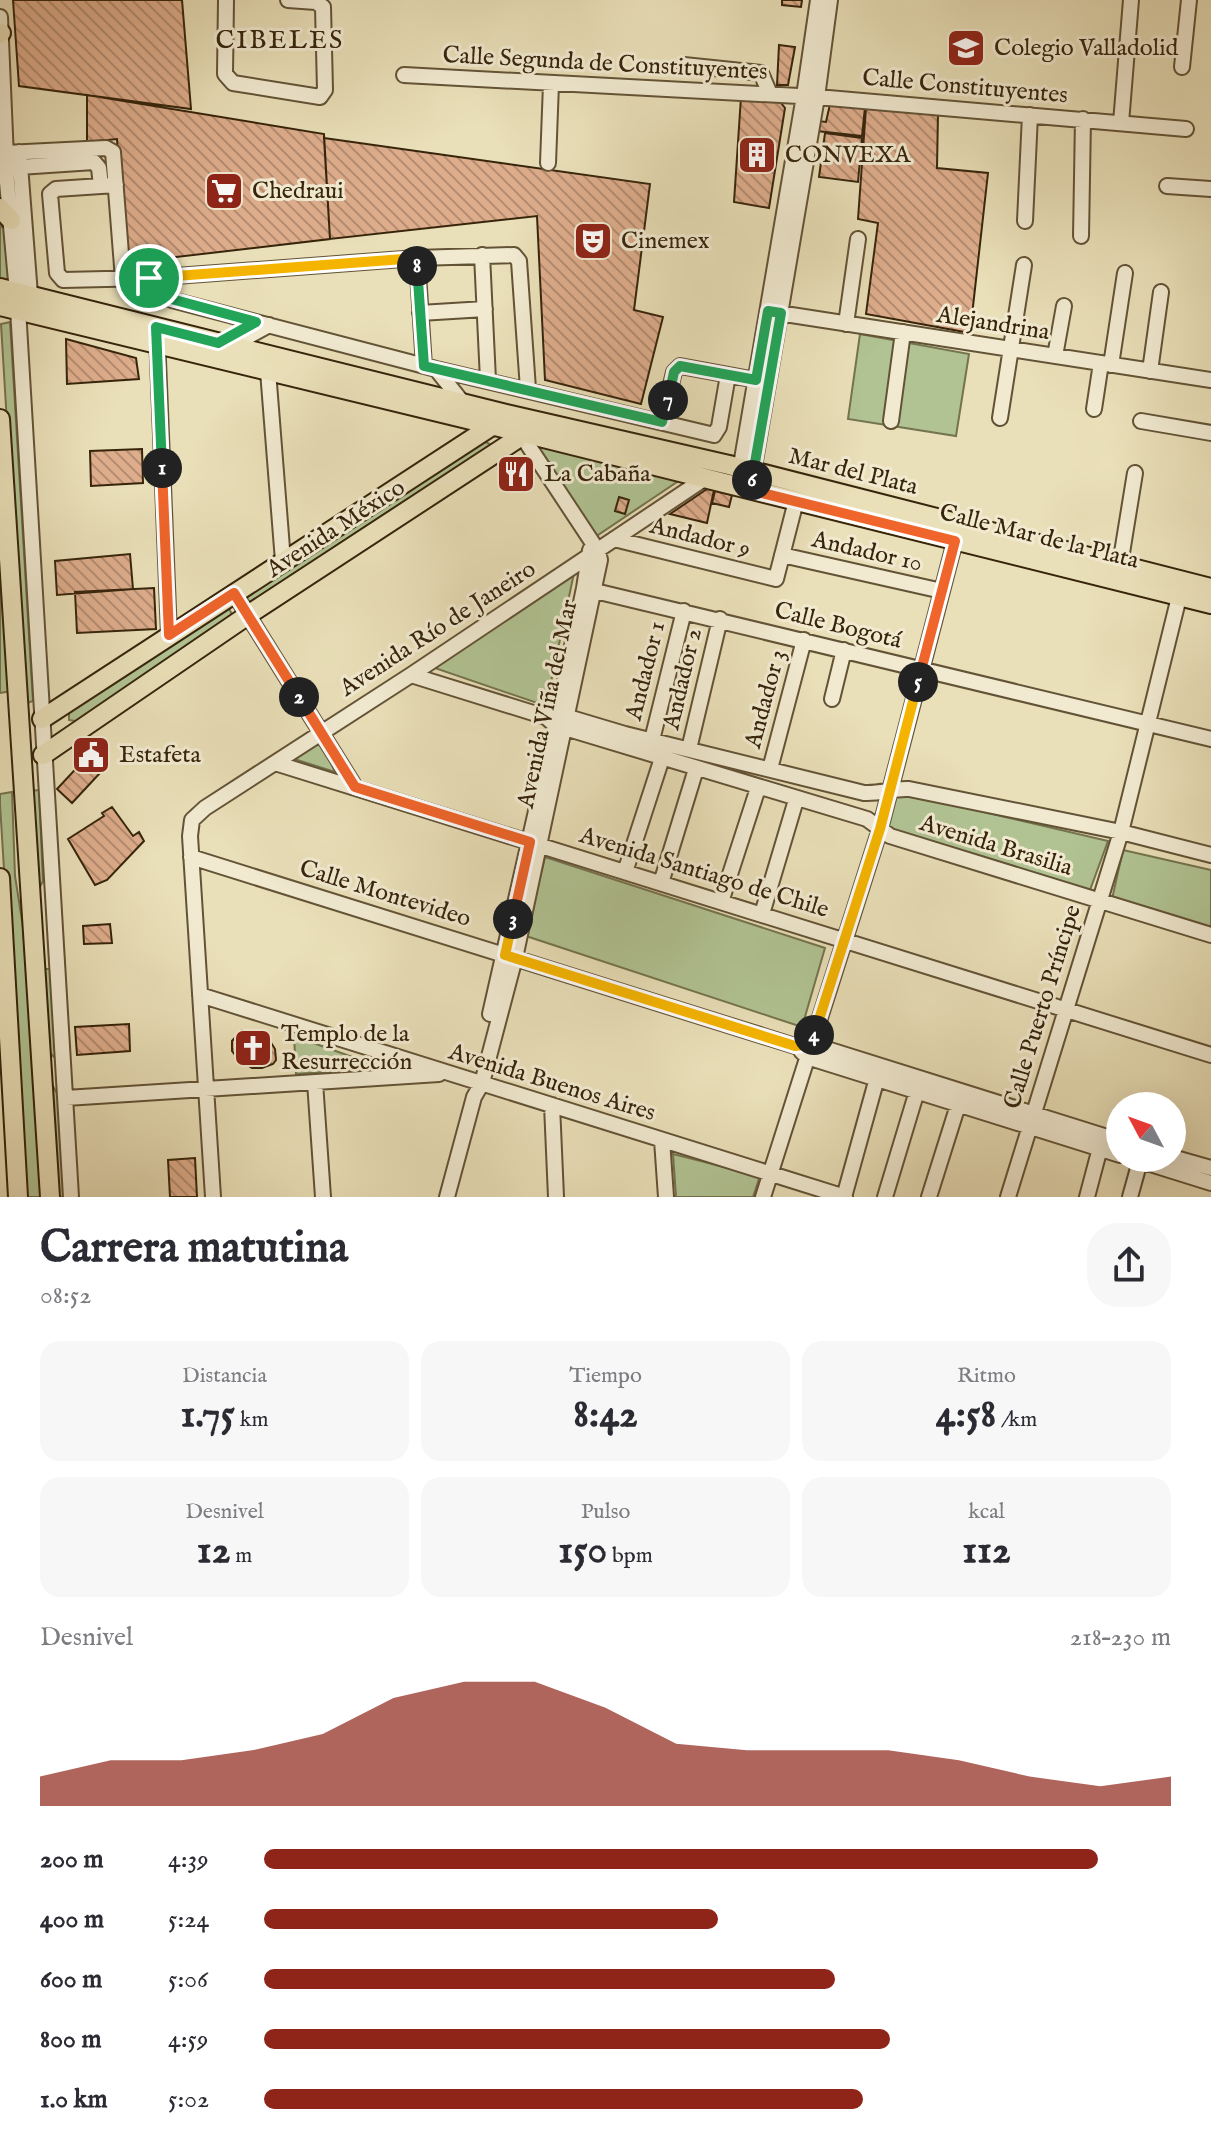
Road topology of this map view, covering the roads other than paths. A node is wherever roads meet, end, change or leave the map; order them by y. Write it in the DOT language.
graph roads {
  1 [pos="226,0"];
  2 [pos="288,0"];
  3 [pos="818,0"];
  4 [pos="830,0"];
  5 [pos="1131,0"];
  6 [pos="1189,0"];
  7 [pos="0,17"];
  8 [pos="0,34"];
  9 [pos="684,65"];
  10 [pos="1182,67"];
  11 [pos="404,75"];
  12 [pos="551,84"];
  13 [pos="770,94"];
  14 [pos="811,96"];
  15 [pos="1030,115"];
  16 [pos="1083,119"];
  17 [pos="1121,123"];
  18 [pos="1186,129"];
  19 [pos="15,158"];
  20 [pos="548,163"];
  21 [pos="116,185"];
  22 [pos="101,186"];
  23 [pos="1167,186"];
  24 [pos="1211,189"];
  25 [pos="6,214"];
  26 [pos="1025,221"];
  27 [pos="1081,236"];
  28 [pos="858,239"];
  29 [pos="482,255"];
  30 [pos="417,258"];
  31 [pos="1024,265"];
  32 [pos="1125,273"];
  33 [pos="149,278"];
  34 [pos="123,279"];
  35 [pos="1161,292"];
  36 [pos="13,298"];
  37 [pos="1064,306"];
  38 [pos="485,309"];
  39 [pos="774,312"];
  40 [pos="420,313"];
  41 [pos="262,324"];
  42 [pos="846,324"];
  43 [pos="903,332"];
  44 [pos="157,335"];
  45 [pos="225,344"];
  46 [pos="1012,349"];
  47 [pos="1055,356"];
  48 [pos="1106,364"];
  49 [pos="430,367"];
  50 [pos="268,371"];
  51 [pos="1150,371"];
  52 [pos="451,372"];
  53 [pos="728,375"];
  54 [pos="488,380"];
  55 [pos="756,380"];
  56 [pos="1211,380"];
  57 [pos="528,389"];
  58 [pos="470,405"];
  59 [pos="1094,409"];
  60 [pos="1000,418"];
  61 [pos="0,419"];
  62 [pos="500,420"];
  63 [pos="891,421"];
  64 [pos="1141,421"];
  65 [pos="662,422"];
  66 [pos="526,426"];
  67 [pos="1211,433"];
  68 [pos="1135,473"];
  69 [pos="704,479"];
  70 [pos="745,479"];
  71 [pos="796,501"];
  72 [pos="614,539"];
  73 [pos="955,541"];
  74 [pos="592,549"];
  75 [pos="782,555"];
  76 [pos="283,561"];
  77 [pos="1120,565"];
  78 [pos="1211,588"];
  79 [pos="595,591"];
  80 [pos="942,591"];
  81 [pos="234,593"];
  82 [pos="1179,597"];
  83 [pos="1211,604"];
  84 [pos="684,611"];
  85 [pos="248,615"];
  86 [pos="720,619"];
  87 [pos="169,635"];
  88 [pos="804,640"];
  89 [pos="844,650"];
  90 [pos="922,668"];
  91 [pos="411,675"];
  92 [pos="832,699"];
  93 [pos="42,719"];
  94 [pos="558,720"];
  95 [pos="1148,724"];
  96 [pos="321,733"];
  97 [pos="1211,739"];
  98 [pos="660,747"];
  99 [pos="689,749"];
  100 [pos="43,755"];
  101 [pos="275,763"];
  102 [pos="696,769"];
  103 [pos="770,769"];
  104 [pos="355,787"];
  105 [pos="758,788"];
  106 [pos="890,789"];
  107 [pos="796,800"];
  108 [pos="880,829"];
  109 [pos="1121,832"];
  110 [pos="534,843"];
  111 [pos="1211,855"];
  112 [pos="191,857"];
  113 [pos="625,872"];
  114 [pos="0,878"];
  115 [pos="661,883"];
  116 [pos="1099,900"];
  117 [pos="721,902"];
  118 [pos="762,914"];
  119 [pos="1211,935"];
  120 [pos="844,940"];
  121 [pos="510,956"];
  122 [pos="200,995"];
  123 [pos="1066,1009"];
  124 [pos="809,1051"];
  125 [pos="1211,1055"];
  126 [pos="448,1073"];
  127 [pos="877,1078"];
  128 [pos="315,1082"];
  129 [pos="478,1082"];
  130 [pos="206,1090"];
  131 [pos="917,1091"];
  132 [pos="66,1098"];
  133 [pos="552,1105"];
  134 [pos="958,1105"];
  135 [pos="1031,1120"];
  136 [pos="1106,1138"];
  137 [pos="662,1140"];
  138 [pos="1100,1148"];
  139 [pos="1106,1150"];
  140 [pos="1186,1161"];
  141 [pos="1211,1168"];
  142 [pos="1133,1172"];
  143 [pos="1176,1172"];
  144 [pos="770,1175"];
  145 [pos="1211,1183"];
  146 [pos="18,1197"];
  147 [pos="50,1197"];
  148 [pos="71,1197"];
  149 [pos="213,1197"];
  150 [pos="323,1197"];
  151 [pos="447,1197"];
  152 [pos="556,1197"];
  153 [pos="666,1197"];
  154 [pos="763,1197"];
  155 [pos="845,1197"];
  156 [pos="885,1197"];
  157 [pos="929,1197"];
  158 [pos="1008,1197"];
  159 [pos="1087,1197"];
  160 [pos="1130,1197"];
  161 [pos="1207,1197"];
  1 -- 2 [label="street"];
  3 -- 14 [label="street"];
  4 -- 14 [label="street"];
  5 -- 17 [label="street"];
  6 -- 10 [label="street"];
  7 -- 8 [label="street"];
  8 -- 19 [label="street"];
  9 -- 13 [label="street"];
  11 -- 12 [label="street, Calle Segunda de Constituyentes"];
  12 -- 13 [label="street, Calle Segunda de Constituyentes"];
  12 -- 20 [label="street"];
  13 -- 14 [label="street, Calle Segunda de Constituyentes"];
  14 -- 15 [label="street, Calle Constituyentes"];
  14 -- 39 [label="street"];
  15 -- 16 [label="street, Calle Constituyentes"];
  15 -- 26 [label="street"];
  16 -- 17 [label="street, Calle Constituyentes"];
  16 -- 27 [label="street"];
  17 -- 18 [label="street, Calle Constituyentes"];
  19 -- 21 [label="street"];
  19 -- 22 [label="street"];
  19 -- 25 [label="street"];
  19 -- 36 [label="street"];
  21 -- 22 [label="street"];
  21 -- 34 [label="street"];
  22 -- 34 [label="street"];
  23 -- 24 [label="street"];
  25 -- 36 [label="street"];
  28 -- 42 [label="street"];
  29 -- 30 [label="street"];
  29 -- 38 [label="street"];
  29 -- 57 [label="street"];
  30 -- 33 [label="street"];
  30 -- 40 [label="street"];
  31 -- 46 [label="street"];
  32 -- 48 [label="street"];
  33 -- 34 [label="street"];
  33 -- 41 [label="street"];
  35 -- 51 [label="street"];
  36 -- 44 [label="main road, Mar del Plata"];
  36 -- 93 [label="street"];
  37 -- 47 [label="street"];
  38 -- 40 [label="street"];
  38 -- 54 [label="street"];
  39 -- 42 [label="street, Alejandrina"];
  39 -- 55 [label="street"];
  39 -- 70 [label="street"];
  40 -- 49 [label="street"];
  41 -- 45 [label="street"];
  41 -- 49 [label="street"];
  42 -- 43 [label="street, Alejandrina"];
  43 -- 46 [label="street, Alejandrina"];
  43 -- 63 [label="street"];
  44 -- 45 [label="main road, Mar del Plata"];
  44 -- 50 [label="main road"];
  44 -- 87 [label="street"];
  45 -- 58 [label="main road, Mar del Plata"];
  46 -- 47 [label="street, Alejandrina"];
  46 -- 60 [label="street"];
  47 -- 48 [label="street, Alejandrina"];
  48 -- 51 [label="street, Alejandrina"];
  48 -- 59 [label="street"];
  49 -- 52 [label="street"];
  49 -- 58 [label="street"];
  50 -- 62 [label="main road"];
  50 -- 76 [label="street"];
  51 -- 56 [label="street, Alejandrina"];
  52 -- 54 [label="street"];
  52 -- 58 [label="street"];
  53 -- 55 [label="street"];
  53 -- 65 [label="street"];
  53 -- 65 [label="street"];
  54 -- 57 [label="street"];
  55 -- 70 [label="street"];
  57 -- 65 [label="street"];
  58 -- 62 [label="main road, Mar del Plata"];
  61 -- 147 [label="main road"];
  62 -- 66 [label="main road, Mar del Plata"];
  62 -- 76 [label="main road, Avenida México"];
  64 -- 67 [label="street"];
  66 -- 69 [label="main road, Calle Mar de la Plata"];
  66 -- 70 [label="main road, Mar del Plata"];
  66 -- 74 [label="street"];
  66 -- 85 [label="main road, Avenida México"];
  68 -- 77 [label="street"];
  69 -- 70 [label="main road, Calle Mar de la Plata"];
  69 -- 72 [label="street, Avenida Río de Janeiro"];
  70 -- 71 [label="main road, Calle Mar de la Plata"];
  70 -- 77 [label="main road, Mar del Plata"];
  71 -- 73 [label="main road, Calle Mar de la Plata"];
  71 -- 75 [label="street"];
  72 -- 74 [label="street, Avenida Río de Janeiro"];
  72 -- 75 [label="street, Andador 9"];
  73 -- 80 [label="street"];
  73 -- 82 [label="main road, Calle Mar de la Plata"];
  74 -- 79 [label="street, Avenida Viña del Mar"];
  74 -- 91 [label="street, Avenida Río de Janeiro"];
  74 -- 94 [label="street, Avenida Viña del Mar"];
  75 -- 80 [label="street, Andador 10"];
  76 -- 81 [label="main road, Avenida México"];
  77 -- 78 [label="main road, Mar del Plata"];
  79 -- 84 [label="street, Calle Bogotá"];
  79 -- 94 [label="street, Avenida Viña del Mar"];
  80 -- 90 [label="street"];
  81 -- 85 [label="street"];
  81 -- 87 [label="main road, Avenida México"];
  82 -- 83 [label="main road, Calle Mar de la Plata"];
  82 -- 95 [label="street, Calle Puerto Príncipe"];
  84 -- 86 [label="street, Calle Bogotá"];
  84 -- 98 [label="street, Andador 1"];
  85 -- 96 [label="street"];
  85 -- 100 [label="main road, Avenida México"];
  86 -- 88 [label="street, Calle Bogotá"];
  86 -- 99 [label="street, Andador 2"];
  87 -- 93 [label="main road, Avenida México"];
  88 -- 89 [label="street, Calle Bogotá"];
  88 -- 103 [label="street, Andador 3"];
  89 -- 90 [label="street, Calle Bogotá"];
  89 -- 92 [label="street"];
  90 -- 95 [label="street, Calle Bogotá"];
  90 -- 106 [label="street"];
  91 -- 94 [label="street, Avenida Brasilia"];
  91 -- 96 [label="street, Avenida Río de Janeiro"];
  93 -- 100 [label="street"];
  94 -- 98 [label="street, Avenida Brasilia"];
  94 -- 110 [label="street, Avenida Viña del Mar"];
  95 -- 97 [label="street, Calle Bogotá"];
  95 -- 109 [label="street, Calle Puerto Príncipe"];
  96 -- 101 [label="street, Avenida Río de Janeiro"];
  96 -- 104 [label="street"];
  98 -- 99 [label="street, Avenida Brasilia"];
  98 -- 102 [label="street, Avenida Brasilia"];
  98 -- 113 [label="street, Andador 1"];
  99 -- 103 [label="street, Avenida Brasilia"];
  100 -- 132 [label="street"];
  101 -- 104 [label="street, Avenida Santiago de Chile"];
  101 -- 112 [label="street, Avenida Río de Janeiro"];
  102 -- 105 [label="street, Avenida Brasilia"];
  102 -- 115 [label="street"];
  103 -- 106 [label="street, Avenida Brasilia"];
  104 -- 110 [label="street, Avenida Santiago de Chile"];
  105 -- 107 [label="street, Avenida Brasilia"];
  105 -- 117 [label="street"];
  106 -- 108 [label="street"];
  106 -- 109 [label="street, Avenida Brasilia"];
  107 -- 108 [label="street, Avenida Brasilia"];
  107 -- 118 [label="street"];
  108 -- 116 [label="street, Avenida Brasilia"];
  108 -- 120 [label="street"];
  109 -- 111 [label="street, Avenida Brasilia"];
  109 -- 116 [label="street, Calle Puerto Príncipe"];
  110 -- 113 [label="street, Avenida Santiago de Chile"];
  110 -- 121 [label="street, Avenida Viña del Mar"];
  112 -- 121 [label="street, Calle Montevideo"];
  112 -- 122 [label="street, Avenida Río de Janeiro"];
  113 -- 115 [label="street, Avenida Santiago de Chile"];
  114 -- 146 [label="main road"];
  115 -- 117 [label="street, Avenida Santiago de Chile"];
  116 -- 119 [label="street, Avenida Brasilia"];
  116 -- 123 [label="street, Calle Puerto Príncipe"];
  117 -- 118 [label="street, Avenida Santiago de Chile"];
  118 -- 120 [label="street, Avenida Santiago de Chile"];
  120 -- 123 [label="street, Avenida Santiago de Chile"];
  120 -- 124 [label="street"];
  121 -- 124 [label="street, Calle Montevideo"];
  121 -- 129 [label="street, Avenida Viña del Mar"];
  122 -- 126 [label="street, Avenida Buenos Aires"];
  122 -- 130 [label="street, Avenida Río de Janeiro"];
  123 -- 125 [label="street, Avenida Santiago de Chile"];
  123 -- 135 [label="street, Calle Puerto Príncipe"];
  124 -- 127 [label="street, Calle Montevideo"];
  124 -- 135 [label="street, Calle Montevideo"];
  124 -- 144 [label="street"];
  126 -- 128 [label="street"];
  126 -- 129 [label="street, Avenida Buenos Aires"];
  127 -- 131 [label="street, Calle Montevideo"];
  127 -- 155 [label="street"];
  128 -- 130 [label="street"];
  128 -- 150 [label="street"];
  129 -- 133 [label="street, Avenida Buenos Aires"];
  129 -- 151 [label="street, Avenida Viña del Mar"];
  130 -- 132 [label="street"];
  130 -- 149 [label="street, Avenida Río de Janeiro"];
  131 -- 134 [label="street, Calle Montevideo"];
  131 -- 156 [label="street"];
  132 -- 148 [label="street"];
  133 -- 137 [label="street, Avenida Buenos Aires"];
  133 -- 152 [label="street"];
  134 -- 135 [label="street, Calle Montevideo"];
  134 -- 157 [label="street"];
  135 -- 136 [label="street, Calle Montevideo"];
  135 -- 138 [label="street, Calle Montevideo"];
  135 -- 158 [label="street, Calle Puerto Príncipe"];
  137 -- 144 [label="street, Avenida Buenos Aires"];
  137 -- 153 [label="street"];
  138 -- 139 [label="street, Calle Montevideo"];
  138 -- 159 [label="street"];
  140 -- 141 [label="street"];
  142 -- 160 [label="street"];
  143 -- 145 [label="street"];
  144 -- 154 [label="street"];
  144 -- 155 [label="street, Avenida Buenos Aires"];
  145 -- 161 [label="street"];
}
